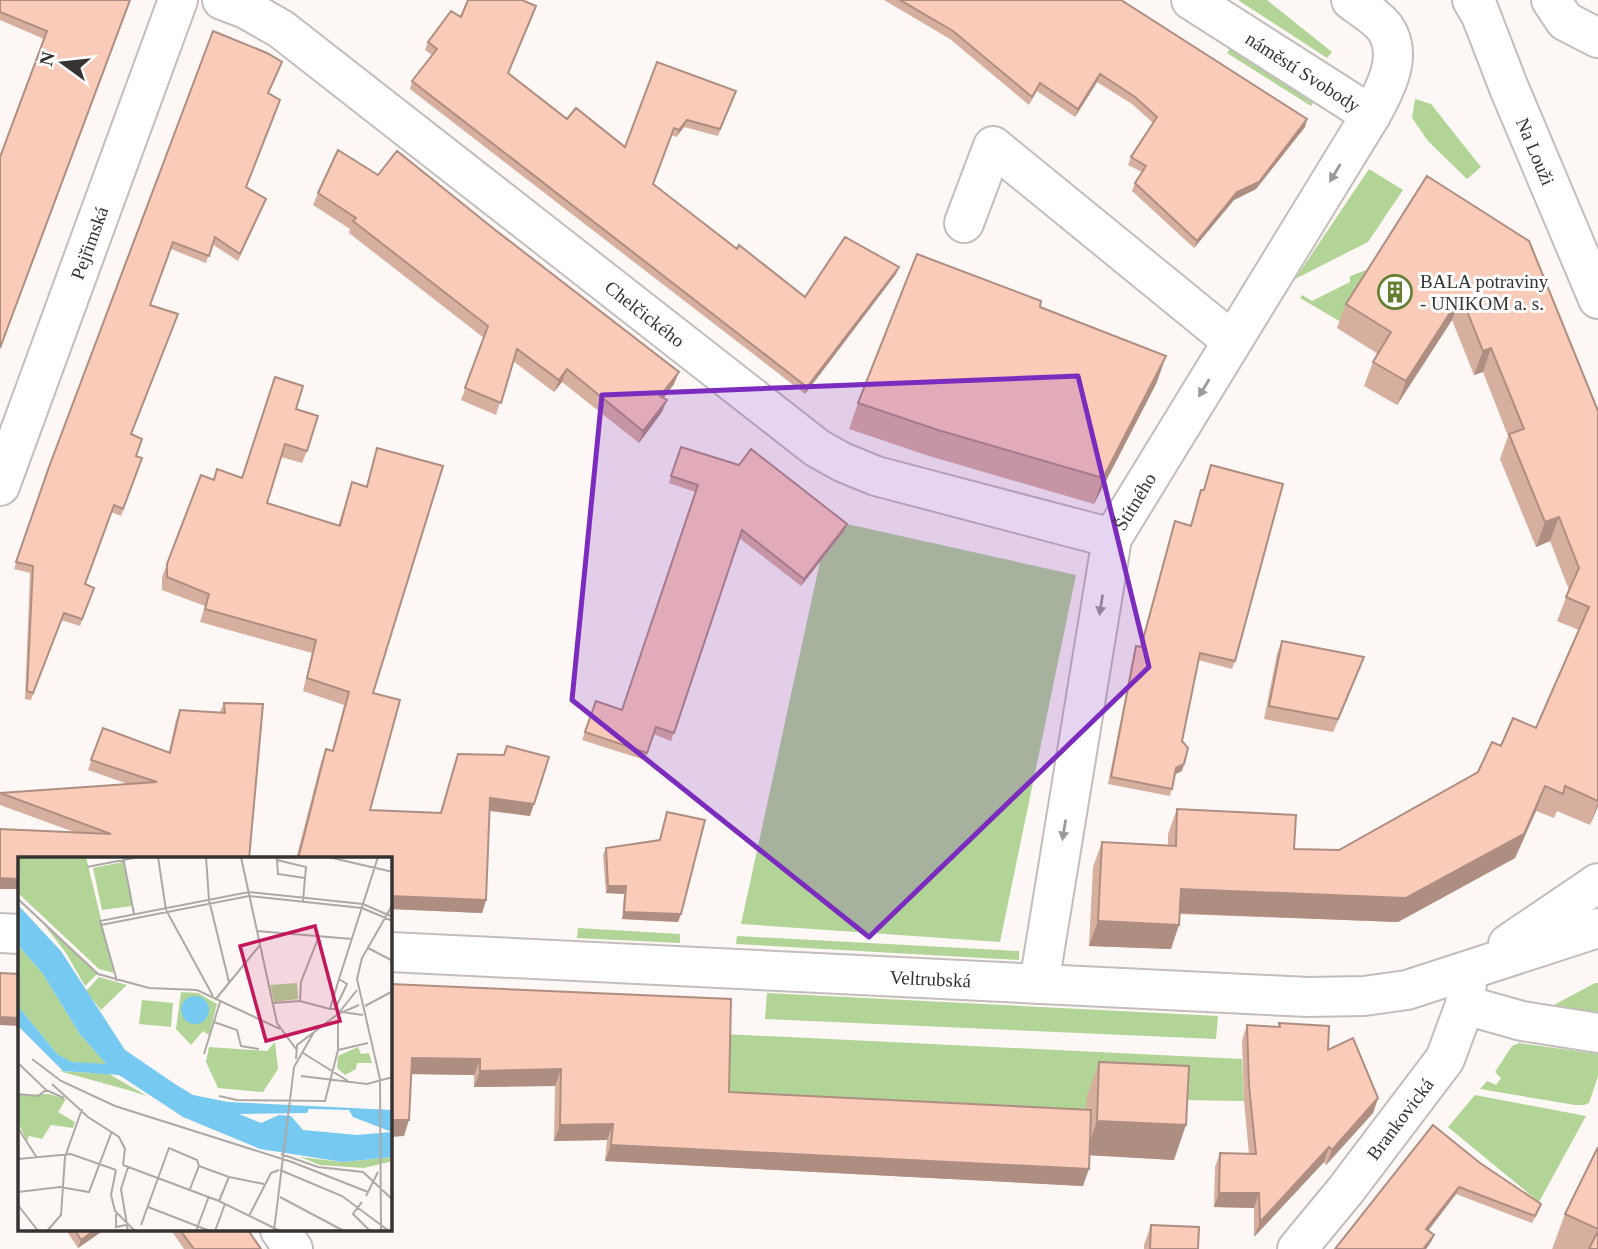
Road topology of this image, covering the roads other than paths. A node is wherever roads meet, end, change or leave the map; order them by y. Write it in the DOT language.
graph roads {
  1 [pos="178,0"];
  2 [pos="222,0"];
  3 [pos="1191,0"];
  4 [pos="1351,0"];
  5 [pos="1551,0"];
  6 [pos="1476,3"];
  7 [pos="1590,35"];
  8 [pos="1371,115"];
  9 [pos="964,223"];
  10 [pos="1598,299"];
  11 [pos="1232,341"];
  12 [pos="0,486"];
  13 [pos="1112,538"];
  14 [pos="1598,883"];
  15 [pos="1598,912"];
  16 [pos="1598,928"];
  17 [pos="0,933"];
  18 [pos="18,934"];
  19 [pos="392,952"];
  20 [pos="1039,984"];
  21 [pos="1466,988"];
  22 [pos="1598,1033"];
  23 [pos="281,1232"];
  24 [pos="293,1249"];
  25 [pos="1297,1249"];
  1 -- 12 [label="street, Pejřimská"];
  2 -- 13 [label="street, Chelčického"];
  3 -- 8 [label="street, náměstí Svobody"];
  4 -- 8 [label="street, náměstí Svobody"];
  5 -- 7 [label="street"];
  6 -- 10 [label="street, Na Louži"];
  8 -- 11 [label="street, Štítného, one-way"];
  9 -- 11 [label="street"];
  11 -- 13 [label="street, Štítného, one-way"];
  13 -- 20 [label="street, Štítného, one-way"];
  14 -- 21 [label="street"];
  15 -- 21 [label="street"];
  16 -- 21 [label="street"];
  17 -- 18 [label="street"];
  19 -- 20 [label="street, Veltrubská"];
  20 -- 21 [label="street, Veltrubská"];
  21 -- 22 [label="street"];
  21 -- 25 [label="street, Brankovická"];
  23 -- 24 [label="street"];
}
